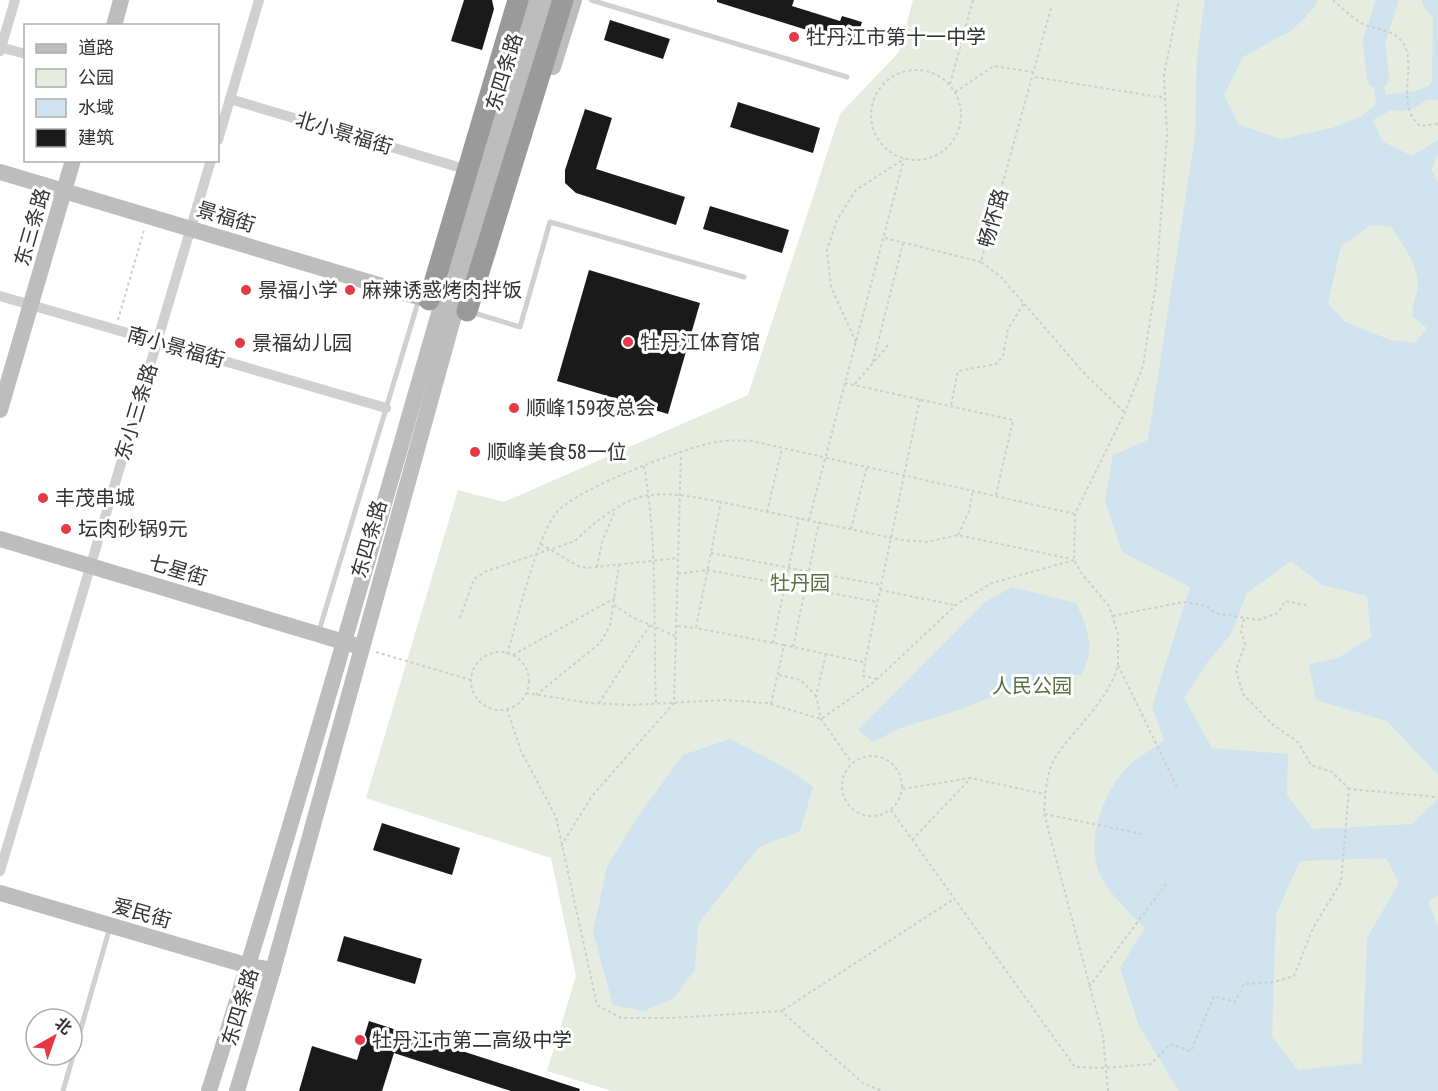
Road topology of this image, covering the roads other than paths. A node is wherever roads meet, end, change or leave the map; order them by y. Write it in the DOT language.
graph roads {
  1 [pos="15,0"];
  2 [pos="121,0"];
  3 [pos="259,0"];
  4 [pos="507,0"];
  5 [pos="518,0"];
  6 [pos="531,0"];
  7 [pos="548,0"];
  8 [pos="563,0"];
  9 [pos="574,0"];
  10 [pos="591,0"];
  11 [pos="115,24"];
  12 [pos="0,48"];
  13 [pos="24,54"];
  14 [pos="847,77"];
  15 [pos="230,99"];
  16 [pos="219,137"];
  17 [pos="73,162"];
  18 [pos="210,162"];
  19 [pos="458,167"];
  20 [pos="0,172"];
  21 [pos="64,191"];
  22 [pos="475,215"];
  23 [pos="191,229"];
  24 [pos="744,277"];
  25 [pos="0,296"];
  26 [pos="31,305"];
  27 [pos="448,306"];
  28 [pos="158,342"];
  29 [pos="386,408"];
  30 [pos="0,410"];
  31 [pos="0,539"];
  32 [pos="91,566"];
  33 [pos="318,633"];
  34 [pos="352,644"];
  35 [pos="0,871"];
  36 [pos="0,893"];
  37 [pos="111,926"];
  38 [pos="249,966"];
  39 [pos="273,970"];
  40 [pos="63,1091"];
  41 [pos="209,1091"];
  42 [pos="237,1091"];
  1 -- 12 [label="street"];
  2 -- 11 [label="street"];
  3 -- 15 [label="street"];
  4 -- 19 [label="street"];
  5 -- 22 [label="highway"];
  6 -- 22 [label="street"];
  7 -- 22 [label="street, 东四条路"];
  8 -- 22 [label="highway"];
  9 -- 27 [label="street"];
  10 -- 14 [label="lane"];
  12 -- 13 [label="street"];
  15 -- 16 [label="street"];
  15 -- 19 [label="street, 北小景福街"];
  17 -- 21 [label="street, 东三条路"];
  18 -- 23 [label="street, 东小三条路"];
  19 -- 27 [label="street"];
  20 -- 21 [label="street, 景福街"];
  21 -- 23 [label="street, 景福街"];
  21 -- 26 [label="street, 东三条路"];
  22 -- 27 [label="highway"];
  22 -- 27 [label="highway"];
  23 -- 27 [label="street, 景福街"];
  23 -- 28 [label="street, 东小三条路"];
  24 -- 27 [label="lane"];
  25 -- 26 [label="street, 南小景福街"];
  26 -- 28 [label="street, 南小景福街"];
  26 -- 30 [label="street, 东三条路"];
  27 -- 29 [label="lane"];
  27 -- 34 [label="street"];
  28 -- 29 [label="street, 南小景福街"];
  28 -- 32 [label="street, 东小三条路"];
  29 -- 33 [label="lane"];
  31 -- 32 [label="street, 七星街"];
  32 -- 33 [label="street, 七星街"];
  32 -- 35 [label="street, 东小三条路"];
  33 -- 34 [label="street, 七星街"];
  34 -- 38 [label="street"];
  34 -- 39 [label="street, 东四条路"];
  36 -- 37 [label="street, 爱民街"];
  37 -- 38 [label="street, 爱民街"];
  37 -- 40 [label="lane"];
  38 -- 39 [label="street, 爱民街"];
  38 -- 41 [label="street"];
  39 -- 42 [label="street, 东四条路"];
}
